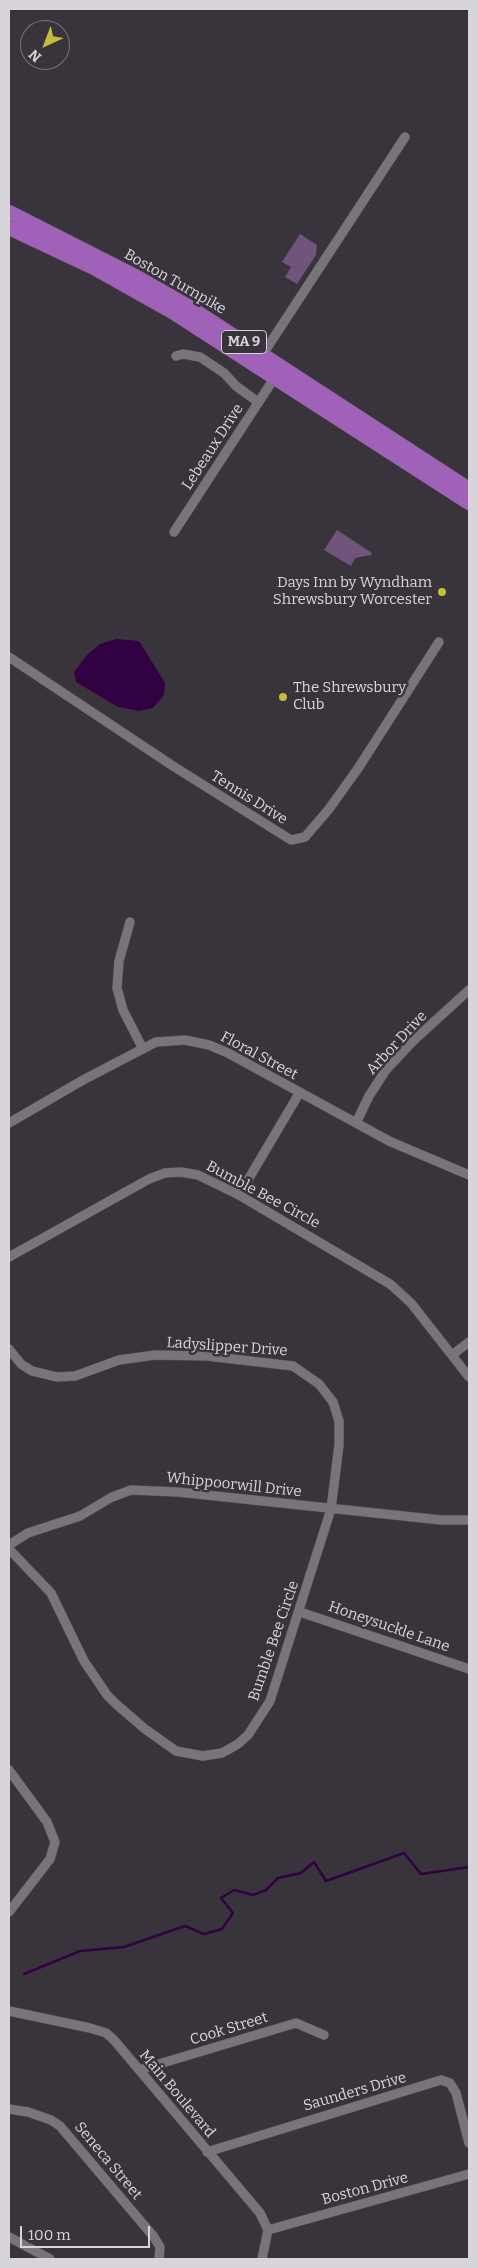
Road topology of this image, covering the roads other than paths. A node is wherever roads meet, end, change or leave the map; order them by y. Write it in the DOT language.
graph roads {
  1 [pos="405,137"];
  2 [pos="9,212"];
  3 [pos="9,228"];
  4 [pos="263,354"];
  5 [pos="176,356"];
  6 [pos="275,377"];
  7 [pos="258,402"];
  8 [pos="469,489"];
  9 [pos="469,503"];
  10 [pos="174,532"];
  11 [pos="439,642"];
  12 [pos="9,657"];
  13 [pos="130,922"];
  14 [pos="469,990"];
  15 [pos="143,1049"];
  16 [pos="300,1092"];
  17 [pos="9,1123"];
  18 [pos="356,1123"];
  19 [pos="469,1175"];
  20 [pos="239,1196"];
  21 [pos="9,1257"];
  22 [pos="469,1342"];
  23 [pos="9,1349"];
  24 [pos="452,1355"];
  25 [pos="469,1377"];
  26 [pos="331,1509"];
  27 [pos="469,1520"];
  28 [pos="9,1545"];
  29 [pos="9,1549"];
  30 [pos="300,1612"];
  31 [pos="469,1669"];
  32 [pos="9,1770"];
  33 [pos="9,1912"];
  34 [pos="9,2011"];
  35 [pos="324,2035"];
  36 [pos="140,2070"];
  37 [pos="9,2109"];
  38 [pos="469,2143"];
  39 [pos="207,2152"];
  40 [pos="469,2174"];
  41 [pos="268,2230"];
  42 [pos="9,2237"];
  43 [pos="50,2259"];
  44 [pos="159,2259"];
  45 [pos="262,2259"];
  1 -- 4 [label="street"];
  2 -- 4 [label="highway, Boston Turnpike / MA 9"];
  3 -- 6 [label="highway, Boston Turnpike / MA 9"];
  4 -- 8 [label="highway, Boston Turnpike / MA 9"];
  5 -- 7 [label="street"];
  6 -- 7 [label="street, Lebeaux Drive"];
  6 -- 9 [label="highway, Boston Turnpike / MA 9"];
  7 -- 10 [label="street, Lebeaux Drive"];
  11 -- 12 [label="street, Tennis Drive"];
  13 -- 15 [label="street"];
  14 -- 18 [label="street, Arbor Drive"];
  15 -- 16 [label="street, Floral Street"];
  15 -- 17 [label="street, Floral Street"];
  16 -- 18 [label="street, Floral Street"];
  16 -- 20 [label="street"];
  18 -- 19 [label="street, Floral Street"];
  20 -- 21 [label="street, Bumble Bee Circle"];
  20 -- 24 [label="street, Bumble Bee Circle"];
  22 -- 24 [label="street"];
  23 -- 26 [label="street, Ladyslipper Drive"];
  24 -- 25 [label="street, Bumble Bee Circle"];
  26 -- 27 [label="street, Whippoorwill Drive"];
  26 -- 28 [label="street, Whippoorwill Drive"];
  26 -- 30 [label="street, Bumble Bee Circle"];
  29 -- 30 [label="street, Bumble Bee Circle"];
  30 -- 31 [label="street, Honeysuckle Lane"];
  32 -- 33 [label="street"];
  34 -- 36 [label="street, Main Boulevard"];
  35 -- 36 [label="street, Cook Street"];
  36 -- 39 [label="street, Main Boulevard"];
  37 -- 44 [label="street, Seneca Street"];
  38 -- 39 [label="street, Saunders Drive"];
  39 -- 41 [label="street, Main Boulevard"];
  40 -- 41 [label="street, Boston Drive"];
  41 -- 45 [label="street"];
  42 -- 43 [label="street"];
}
